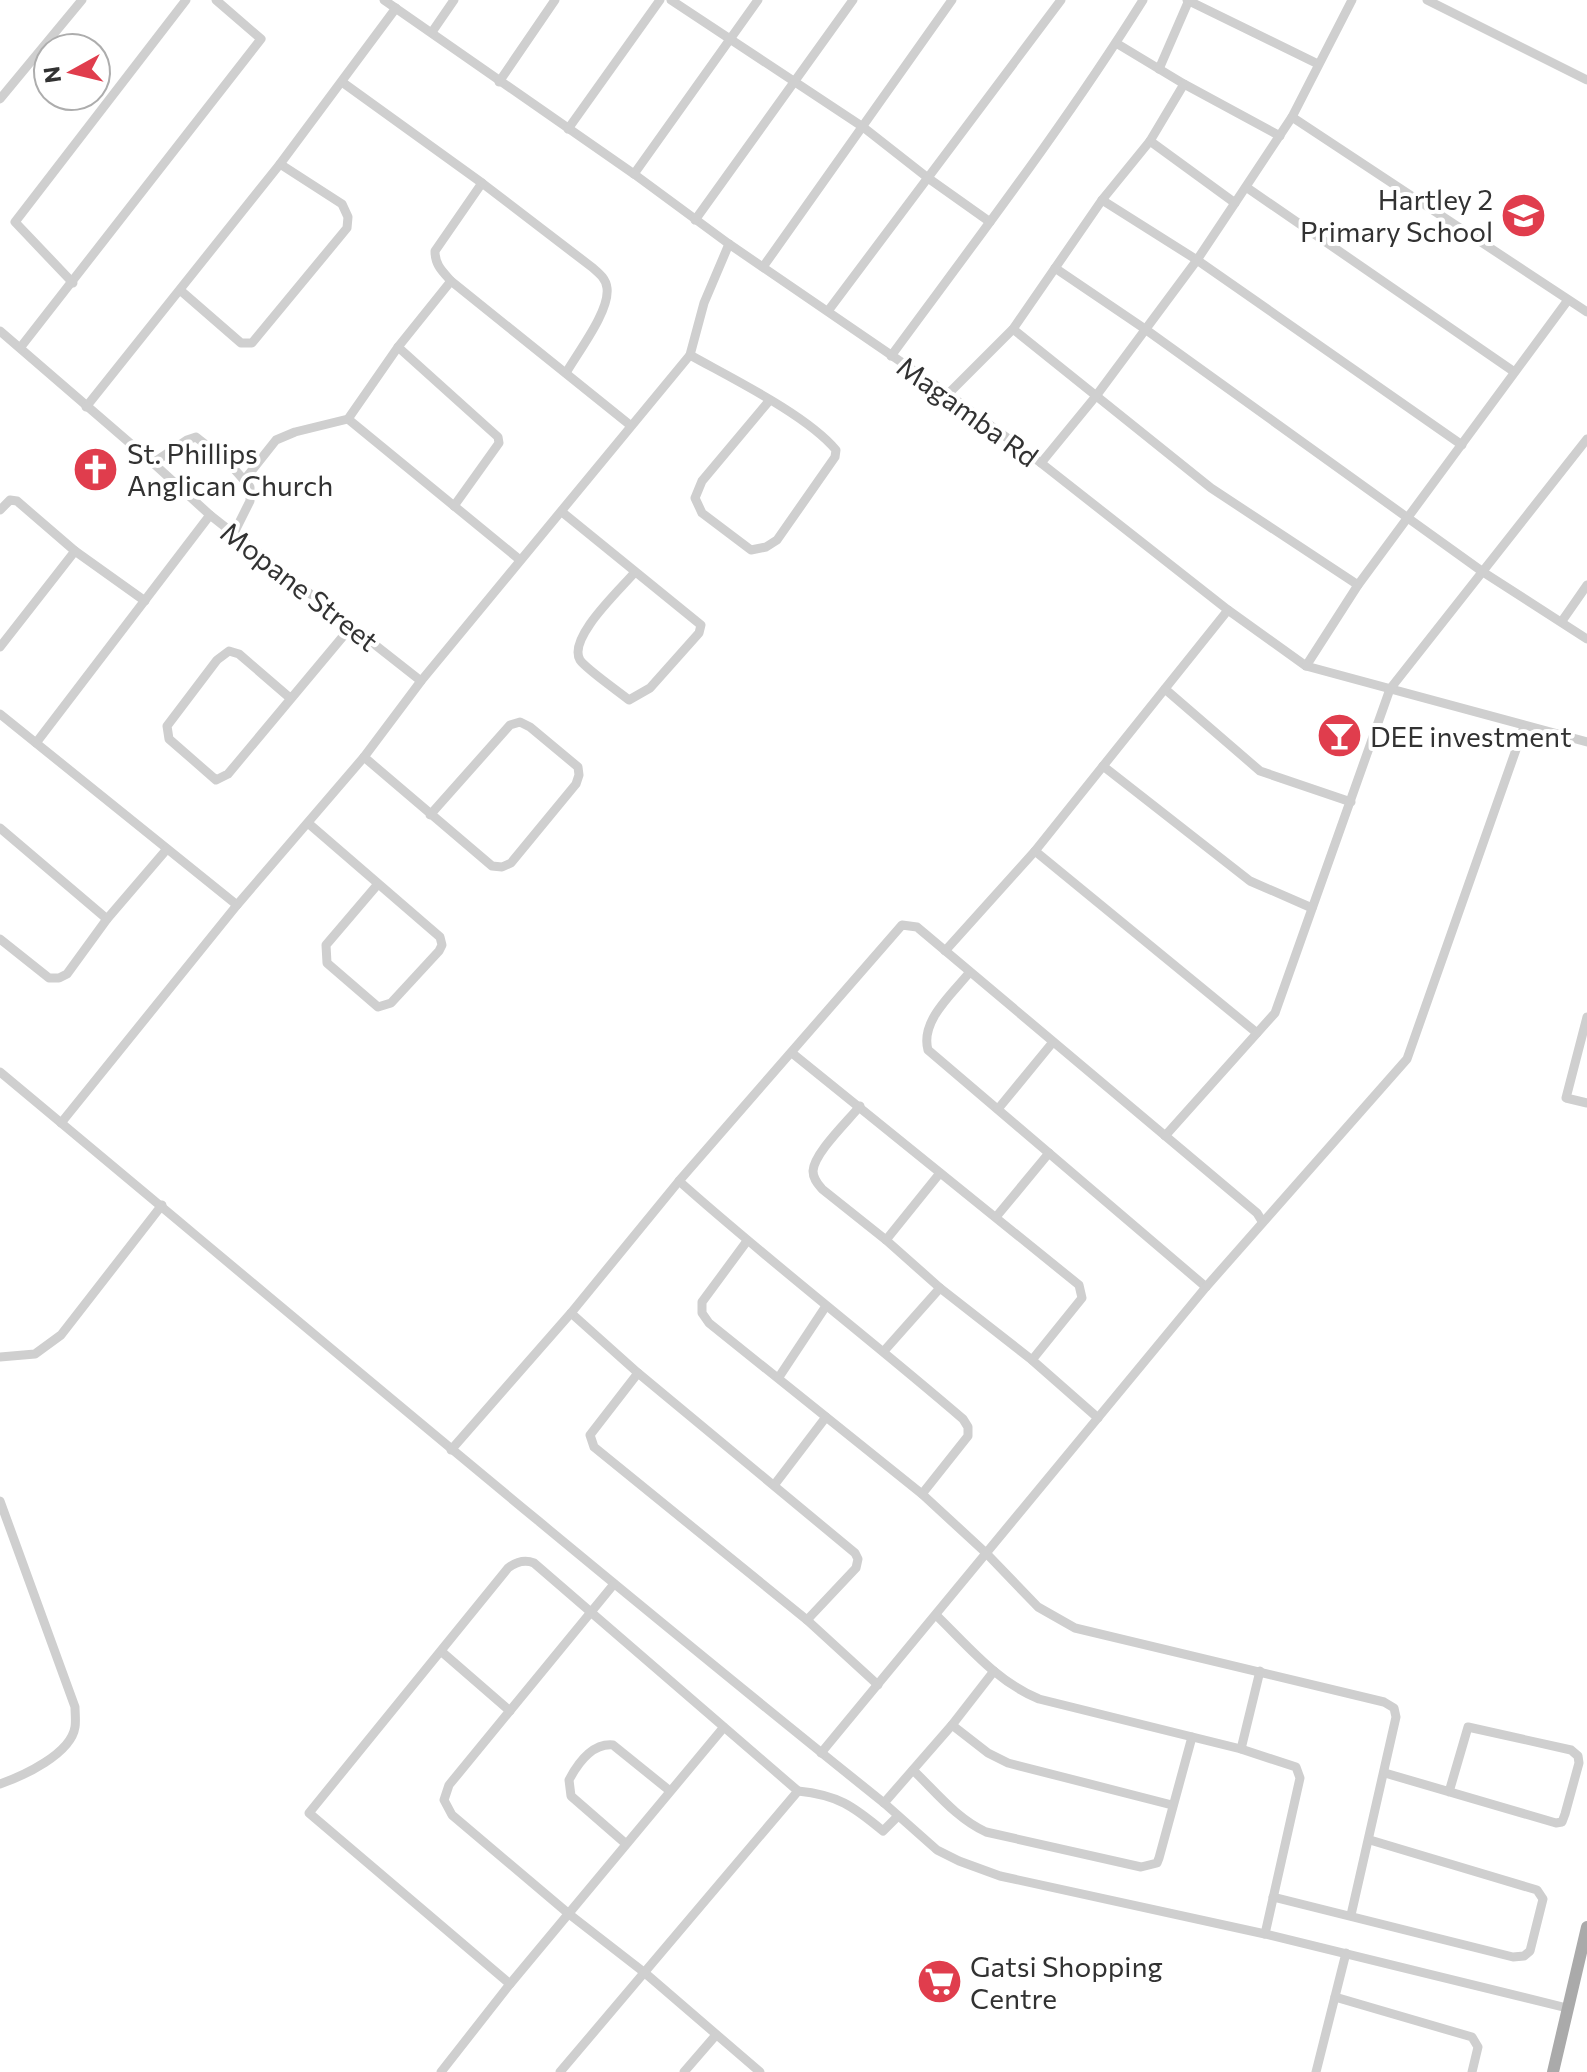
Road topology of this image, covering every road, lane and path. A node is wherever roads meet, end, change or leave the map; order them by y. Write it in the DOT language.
graph roads {
  1 [pos="82,0"];
  2 [pos="186,0"];
  3 [pos="216,0"];
  4 [pos="384,0"];
  5 [pos="454,0"];
  6 [pos="555,0"];
  7 [pos="660,0"];
  8 [pos="671,0"];
  9 [pos="758,0"];
  10 [pos="853,0"];
  11 [pos="952,0"];
  12 [pos="1061,0"];
  13 [pos="1143,0"];
  14 [pos="1188,0"];
  15 [pos="1352,0"];
  16 [pos="1427,0"];
  17 [pos="396,8"];
  18 [pos="432,32"];
  19 [pos="732,38"];
  20 [pos="1116,43"];
  21 [pos="1318,64"];
  22 [pos="1159,69"];
  23 [pos="1587,80"];
  24 [pos="342,82"];
  25 [pos="499,82"];
  26 [pos="794,83"];
  27 [pos="1184,84"];
  28 [pos="0,99"];
  29 [pos="1292,117"];
  30 [pos="863,127"];
  31 [pos="568,129"];
  32 [pos="1280,136"];
  33 [pos="1150,141"];
  34 [pos="280,164"];
  35 [pos="634,174"];
  36 [pos="928,178"];
  37 [pos="482,183"];
  38 [pos="1246,187"];
  39 [pos="1102,200"];
  40 [pos="1235,203"];
  41 [pos="695,220"];
  42 [pos="990,222"];
  43 [pos="729,244"];
  44 [pos="1197,260"];
  45 [pos="763,267"];
  46 [pos="1055,268"];
  47 [pos="451,281"];
  48 [pos="73,283"];
  49 [pos="180,290"];
  50 [pos="1568,300"];
  51 [pos="828,311"];
  52 [pos="1587,312"];
  53 [pos="1013,329"];
  54 [pos="1145,329"];
  55 [pos="0,331"];
  56 [pos="398,347"];
  57 [pos="20,348"];
  58 [pos="690,355"];
  59 [pos="891,356"];
  60 [pos="1513,371"];
  61 [pos="566,373"];
  62 [pos="948,394"];
  63 [pos="1096,396"];
  64 [pos="769,401"];
  65 [pos="86,407"];
  66 [pos="348,419"];
  67 [pos="630,425"];
  68 [pos="1587,439"];
  69 [pos="1462,445"];
  70 [pos="153,463"];
  71 [pos="1041,463"];
  72 [pos="245,479"];
  73 [pos="454,506"];
  74 [pos="0,510"];
  75 [pos="562,512"];
  76 [pos="210,515"];
  77 [pos="1408,518"];
  78 [pos="234,533"];
  79 [pos="75,551"];
  80 [pos="520,560"];
  81 [pos="635,572"];
  82 [pos="1483,572"];
  83 [pos="1358,585"];
  84 [pos="1587,585"];
  85 [pos="145,601"];
  86 [pos="1228,610"];
  87 [pos="1562,621"];
  88 [pos="350,628"];
  89 [pos="1587,639"];
  90 [pos="0,647"];
  91 [pos="1306,666"];
  92 [pos="421,681"];
  93 [pos="1165,689"];
  94 [pos="1390,689"];
  95 [pos="290,698"];
  96 [pos="0,714"];
  97 [pos="1524,727"];
  98 [pos="1587,742"];
  99 [pos="36,743"];
  100 [pos="364,757"];
  101 [pos="1103,766"];
  102 [pos="1351,802"];
  103 [pos="430,815"];
  104 [pos="308,823"];
  105 [pos="0,828"];
  106 [pos="167,849"];
  107 [pos="1035,851"];
  108 [pos="378,884"];
  109 [pos="237,905"];
  110 [pos="1312,908"];
  111 [pos="107,919"];
  112 [pos="0,939"];
  113 [pos="945,951"];
  114 [pos="969,973"];
  115 [pos="1587,1017"];
  116 [pos="1257,1033"];
  117 [pos="1053,1042"];
  118 [pos="792,1053"];
  119 [pos="0,1072"];
  120 [pos="1587,1103"];
  121 [pos="860,1106"];
  122 [pos="998,1109"];
  123 [pos="61,1123"];
  124 [pos="1165,1136"];
  125 [pos="1049,1153"];
  126 [pos="940,1173"];
  127 [pos="679,1181"];
  128 [pos="162,1205"];
  129 [pos="996,1217"];
  130 [pos="1262,1221"];
  131 [pos="886,1240"];
  132 [pos="747,1241"];
  133 [pos="1206,1287"];
  134 [pos="940,1288"];
  135 [pos="826,1306"];
  136 [pos="571,1313"];
  137 [pos="884,1351"];
  138 [pos="0,1357"];
  139 [pos="1032,1360"];
  140 [pos="638,1373"];
  141 [pos="779,1377"];
  142 [pos="826,1417"];
  143 [pos="1098,1418"];
  144 [pos="451,1450"];
  145 [pos="775,1484"];
  146 [pos="922,1494"];
  147 [pos="0,1501"];
  148 [pos="986,1553"];
  149 [pos="614,1584"];
  150 [pos="590,1612"];
  151 [pos="936,1615"];
  152 [pos="807,1620"];
  153 [pos="442,1652"];
  154 [pos="994,1671"];
  155 [pos="1260,1671"];
  156 [pos="878,1685"];
  157 [pos="510,1711"];
  158 [pos="952,1725"];
  159 [pos="724,1727"];
  160 [pos="1192,1737"];
  161 [pos="1241,1749"];
  162 [pos="821,1753"];
  163 [pos="913,1770"];
  164 [pos="1385,1773"];
  165 [pos="0,1784"];
  166 [pos="670,1791"];
  167 [pos="798,1791"];
  168 [pos="1449,1792"];
  169 [pos="884,1803"];
  170 [pos="1172,1805"];
  171 [pos="898,1816"];
  172 [pos="1370,1840"];
  173 [pos="625,1843"];
  174 [pos="1273,1897"];
  175 [pos="569,1914"];
  176 [pos="1351,1915"];
  177 [pos="1587,1927"];
  178 [pos="1265,1934"];
  179 [pos="1346,1953"];
  180 [pos="645,1973"];
  181 [pos="510,1984"];
  182 [pos="1335,1997"];
  183 [pos="1567,2008"];
  184 [pos="716,2035"];
  185 [pos="441,2072"];
  186 [pos="560,2072"];
  187 [pos="684,2072"];
  188 [pos="760,2072"];
  189 [pos="1316,2072"];
  190 [pos="1472,2072"];
  191 [pos="1553,2072"];
  1 -- 28 [label="street"];
  2 -- 48 [label="street"];
  3 -- 48 [label="street"];
  4 -- 17 [label="street, Magamba Rd"];
  5 -- 18 [label="street"];
  6 -- 25 [label="street"];
  7 -- 31 [label="street"];
  8 -- 19 [label="street"];
  9 -- 19 [label="street"];
  10 -- 26 [label="street"];
  11 -- 30 [label="street"];
  12 -- 36 [label="street"];
  13 -- 20 [label="street"];
  14 -- 21 [label="street"];
  14 -- 22 [label="street"];
  15 -- 21 [label="street"];
  16 -- 23 [label="street"];
  17 -- 18 [label="street, Magamba Rd"];
  17 -- 24 [label="street"];
  18 -- 25 [label="street, Magamba Rd"];
  19 -- 26 [label="street"];
  19 -- 35 [label="street"];
  20 -- 22 [label="street"];
  20 -- 42 [label="street"];
  21 -- 29 [label="street"];
  22 -- 27 [label="street"];
  24 -- 34 [label="street"];
  24 -- 37 [label="street"];
  25 -- 31 [label="street, Magamba Rd"];
  26 -- 30 [label="street"];
  26 -- 41 [label="street"];
  27 -- 32 [label="street"];
  27 -- 33 [label="street"];
  29 -- 32 [label="street"];
  29 -- 50 [label="street"];
  30 -- 36 [label="street"];
  30 -- 45 [label="street"];
  31 -- 35 [label="street, Magamba Rd"];
  32 -- 38 [label="street"];
  33 -- 39 [label="street"];
  33 -- 40 [label="street"];
  34 -- 49 [label="street"];
  34 -- 49 [label="street"];
  35 -- 41 [label="street, Magamba Rd"];
  36 -- 42 [label="street"];
  36 -- 51 [label="street"];
  37 -- 47 [label="street"];
  37 -- 61 [label="street"];
  38 -- 40 [label="street"];
  38 -- 60 [label="street"];
  39 -- 44 [label="street"];
  39 -- 46 [label="street"];
  40 -- 44 [label="street"];
  41 -- 43 [label="street, Magamba Rd"];
  42 -- 59 [label="street"];
  43 -- 45 [label="street, Magamba Rd"];
  43 -- 58 [label="street"];
  44 -- 54 [label="street"];
  44 -- 69 [label="street"];
  45 -- 51 [label="street, Magamba Rd"];
  46 -- 53 [label="street"];
  46 -- 54 [label="street"];
  47 -- 56 [label="street"];
  47 -- 61 [label="street"];
  48 -- 57 [label="street"];
  49 -- 65 [label="street"];
  50 -- 52 [label="street"];
  50 -- 60 [label="street"];
  51 -- 59 [label="street, Magamba Rd"];
  53 -- 62 [label="street"];
  53 -- 63 [label="street"];
  54 -- 63 [label="street"];
  54 -- 77 [label="street"];
  55 -- 57 [label="street, Mopane Street"];
  56 -- 66 [label="street"];
  56 -- 73 [label="street"];
  57 -- 65 [label="street, Mopane Street"];
  58 -- 64 [label="street"];
  58 -- 67 [label="street"];
  59 -- 62 [label="street, Magamba Rd"];
  60 -- 69 [label="street"];
  61 -- 67 [label="street"];
  62 -- 71 [label="street, Magamba Rd"];
  63 -- 71 [label="street"];
  63 -- 83 [label="street"];
  64 -- 64 [label="street"];
  65 -- 70 [label="street, Mopane Street"];
  66 -- 72 [label="street"];
  66 -- 73 [label="street"];
  67 -- 75 [label="street"];
  68 -- 82 [label="street"];
  69 -- 77 [label="street"];
  70 -- 72 [label="street"];
  70 -- 76 [label="street, Mopane Street"];
  71 -- 86 [label="street, Magamba Rd"];
  72 -- 78 [label="street"];
  73 -- 80 [label="street"];
  74 -- 79 [label="street"];
  75 -- 80 [label="street"];
  75 -- 81 [label="street"];
  76 -- 78 [label="street, Mopane Street"];
  76 -- 85 [label="street"];
  77 -- 82 [label="street"];
  77 -- 83 [label="street"];
  78 -- 88 [label="street, Mopane Street"];
  79 -- 85 [label="street"];
  79 -- 90 [label="street"];
  80 -- 92 [label="street"];
  81 -- 81 [label="street"];
  82 -- 87 [label="street"];
  82 -- 94 [label="street"];
  83 -- 91 [label="street"];
  84 -- 87 [label="street"];
  85 -- 99 [label="street"];
  86 -- 91 [label="street, Magamba Rd"];
  86 -- 93 [label="street"];
  87 -- 89 [label="street"];
  88 -- 92 [label="street, Mopane Street"];
  88 -- 95 [label="street"];
  91 -- 94 [label="street, Magamba Rd"];
  92 -- 100 [label="street"];
  93 -- 101 [label="street"];
  93 -- 102 [label="street"];
  94 -- 97 [label="street, Magamba Rd"];
  94 -- 102 [label="street"];
  95 -- 95 [label="street"];
  96 -- 99 [label="street"];
  97 -- 98 [label="street, Magamba Rd"];
  97 -- 130 [label="street"];
  99 -- 106 [label="street"];
  100 -- 103 [label="street"];
  100 -- 104 [label="street"];
  101 -- 107 [label="street"];
  101 -- 110 [label="street"];
  102 -- 110 [label="street"];
  103 -- 103 [label="street"];
  104 -- 108 [label="street"];
  104 -- 109 [label="street"];
  105 -- 111 [label="street"];
  106 -- 109 [label="street"];
  106 -- 111 [label="street"];
  107 -- 113 [label="street"];
  107 -- 116 [label="street"];
  108 -- 108 [label="street"];
  109 -- 123 [label="street"];
  110 -- 116 [label="street"];
  111 -- 112 [label="street"];
  113 -- 114 [label="street"];
  113 -- 118 [label="street"];
  114 -- 117 [label="street"];
  114 -- 122 [label="street"];
  115 -- 120 [label="street"];
  116 -- 124 [label="street"];
  117 -- 122 [label="street"];
  117 -- 124 [label="street"];
  118 -- 121 [label="street"];
  118 -- 127 [label="street"];
  119 -- 123 [label="street"];
  121 -- 126 [label="street"];
  121 -- 131 [label="street"];
  122 -- 125 [label="street"];
  123 -- 128 [label="street"];
  124 -- 130 [label="street"];
  125 -- 129 [label="street"];
  125 -- 133 [label="street"];
  126 -- 129 [label="street"];
  126 -- 131 [label="street"];
  127 -- 132 [label="street"];
  127 -- 136 [label="street"];
  128 -- 138 [label="street"];
  128 -- 144 [label="street"];
  129 -- 139 [label="street"];
  130 -- 133 [label="street"];
  131 -- 134 [label="street"];
  132 -- 135 [label="street"];
  132 -- 141 [label="street"];
  133 -- 143 [label="street"];
  134 -- 137 [label="street"];
  134 -- 139 [label="street"];
  135 -- 137 [label="street"];
  135 -- 141 [label="street"];
  136 -- 140 [label="street"];
  136 -- 144 [label="street"];
  137 -- 146 [label="street"];
  139 -- 143 [label="street"];
  140 -- 145 [label="street"];
  140 -- 152 [label="street"];
  141 -- 142 [label="street"];
  142 -- 145 [label="street"];
  142 -- 146 [label="street"];
  143 -- 148 [label="street"];
  144 -- 149 [label="street"];
  145 -- 152 [label="street"];
  146 -- 148 [label="street"];
  147 -- 165 [label="street"];
  148 -- 151 [label="street"];
  148 -- 155 [label="street"];
  149 -- 150 [label="street"];
  149 -- 162 [label="street"];
  150 -- 153 [label="street"];
  150 -- 157 [label="street"];
  150 -- 159 [label="street"];
  151 -- 154 [label="street"];
  151 -- 156 [label="street"];
  152 -- 156 [label="street"];
  153 -- 157 [label="street"];
  153 -- 181 [label="street"];
  154 -- 158 [label="street"];
  154 -- 160 [label="street"];
  155 -- 161 [label="street"];
  155 -- 164 [label="street"];
  156 -- 162 [label="street"];
  157 -- 175 [label="street"];
  158 -- 163 [label="street"];
  158 -- 170 [label="street"];
  159 -- 166 [label="street"];
  159 -- 167 [label="street"];
  160 -- 161 [label="street"];
  160 -- 170 [label="street"];
  161 -- 174 [label="street"];
  162 -- 169 [label="street"];
  163 -- 169 [label="street"];
  163 -- 170 [label="street"];
  164 -- 168 [label="street"];
  164 -- 172 [label="street"];
  166 -- 173 [label="street"];
  166 -- 173 [label="street"];
  167 -- 171 [label="street"];
  167 -- 180 [label="street"];
  168 -- 168 [label="street"];
  169 -- 171 [label="street"];
  171 -- 178 [label="street"];
  172 -- 176 [label="street"];
  172 -- 176 [label="street"];
  173 -- 175 [label="street"];
  174 -- 176 [label="street"];
  174 -- 178 [label="street"];
  175 -- 180 [label="street"];
  175 -- 181 [label="street"];
  177 -- 183 [label="main road"];
  178 -- 179 [label="street"];
  179 -- 182 [label="street"];
  179 -- 183 [label="street"];
  180 -- 184 [label="street"];
  180 -- 186 [label="street"];
  181 -- 185 [label="street"];
  182 -- 189 [label="street"];
  182 -- 190 [label="street"];
  183 -- 191 [label="main road"];
  184 -- 187 [label="street"];
  184 -- 188 [label="street"];
}
